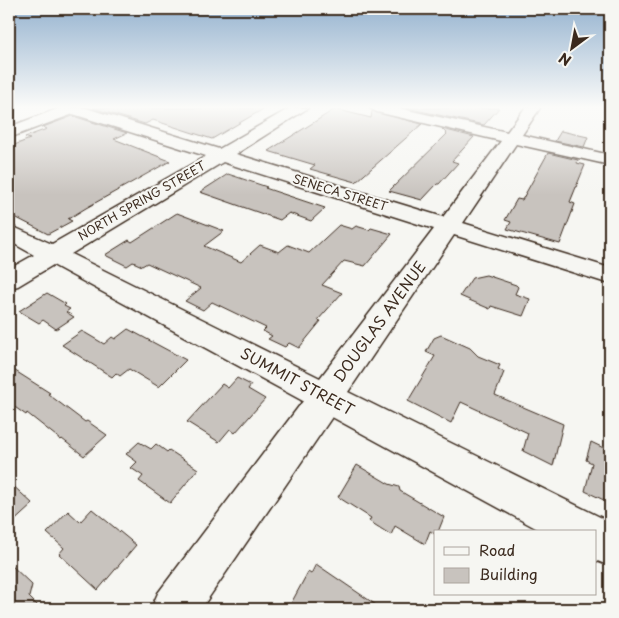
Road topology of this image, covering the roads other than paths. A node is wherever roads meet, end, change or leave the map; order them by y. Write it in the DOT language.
graph roads {
  1 [pos="161,137"];
  2 [pos="252,137"];
  3 [pos="507,137"];
  4 [pos="512,138"];
  5 [pos="220,156"];
  6 [pos="610,160"];
  7 [pos="449,226"];
  8 [pos="9,232"];
  9 [pos="52,254"];
  10 [pos="610,276"];
  11 [pos="9,280"];
  12 [pos="326,397"];
  13 [pos="581,530"];
  14 [pos="596,538"];
  15 [pos="610,545"];
  16 [pos="174,609"];
  1 -- 5 [label="street, SENECA STREET"];
  2 -- 5 [label="street, NORTH SPRING STREET"];
  3 -- 4 [label="street"];
  4 -- 6 [label="street"];
  4 -- 7 [label="street, DOUGLAS AVENUE"];
  5 -- 7 [label="street, SENECA STREET"];
  5 -- 9 [label="street, NORTH SPRING STREET"];
  7 -- 10 [label="street, SENECA STREET"];
  7 -- 12 [label="street, DOUGLAS AVENUE"];
  8 -- 9 [label="street, SUMMIT STREET"];
  9 -- 11 [label="street, NORTH SPRING STREET"];
  9 -- 12 [label="street, SUMMIT STREET"];
  12 -- 13 [label="street, SUMMIT STREET"];
  12 -- 16 [label="street, DOUGLAS AVENUE"];
  14 -- 15 [label="street"];
}
